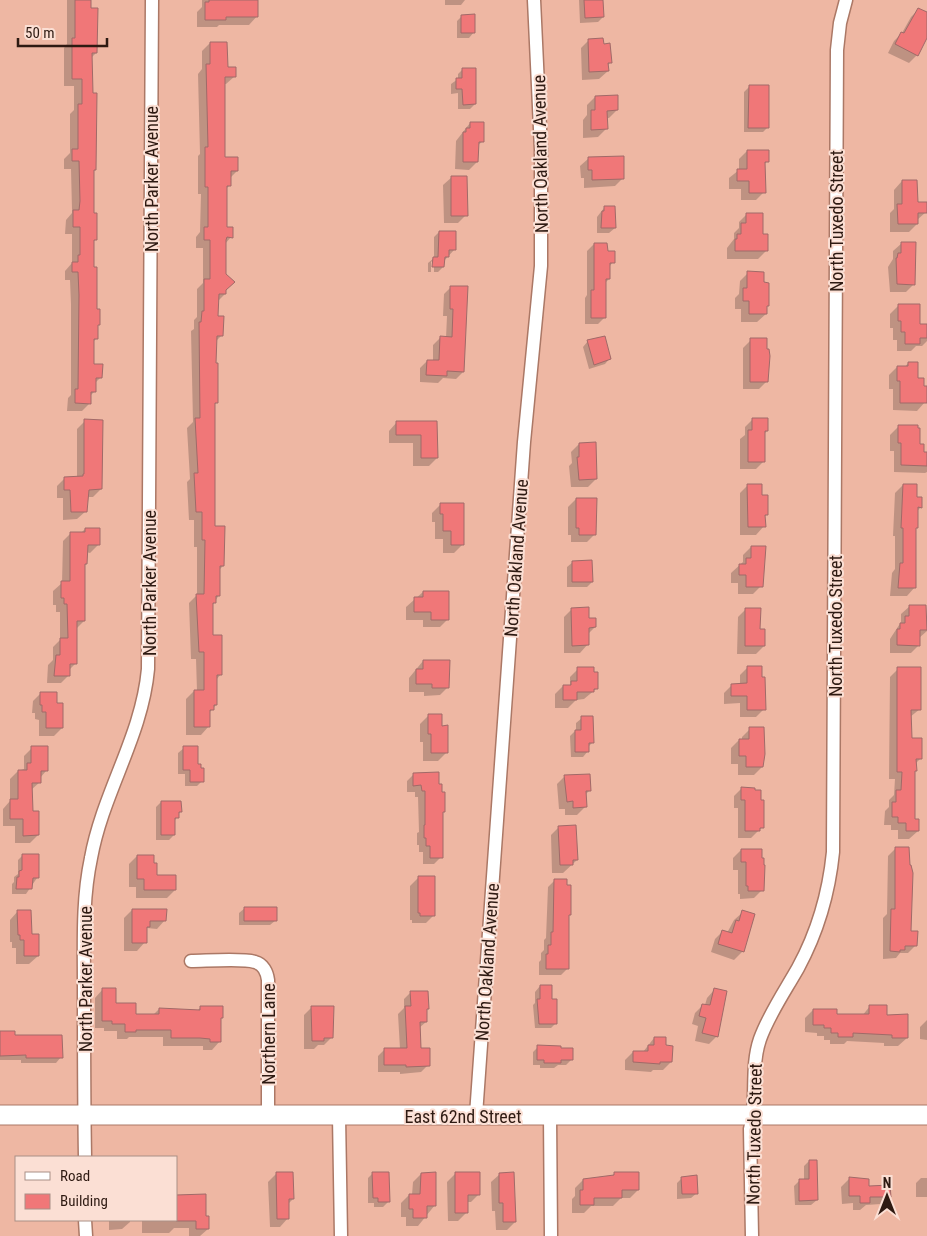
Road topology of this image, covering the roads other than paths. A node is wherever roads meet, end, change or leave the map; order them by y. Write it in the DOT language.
graph roads {
  1 [pos="152,0"];
  2 [pos="534,0"];
  3 [pos="846,0"];
  4 [pos="191,961"];
  5 [pos="0,1115"];
  6 [pos="84,1116"];
  7 [pos="268,1116"];
  8 [pos="339,1116"];
  9 [pos="476,1116"];
  10 [pos="550,1116"];
  11 [pos="754,1116"];
  12 [pos="927,1116"];
  13 [pos="84,1156"];
  14 [pos="85,1221"];
  15 [pos="86,1236"];
  16 [pos="341,1236"];
  17 [pos="551,1236"];
  18 [pos="752,1236"];
  1 -- 6 [label="street, North Parker Avenue"];
  2 -- 9 [label="street, North Oakland Avenue"];
  3 -- 11 [label="street, North Tuxedo Street"];
  4 -- 7 [label="street, Northern Lane"];
  5 -- 6 [label="street, East 62nd Street"];
  6 -- 7 [label="street, East 62nd Street"];
  6 -- 13 [label="street, North Parker Avenue"];
  7 -- 8 [label="street, East 62nd Street"];
  8 -- 9 [label="street, East 62nd Street"];
  8 -- 16 [label="street"];
  9 -- 10 [label="street, East 62nd Street"];
  10 -- 11 [label="street, East 62nd Street"];
  10 -- 17 [label="street"];
  11 -- 12 [label="street, East 62nd Street"];
  11 -- 18 [label="street, North Tuxedo Street"];
  14 -- 15 [label="street"];
}
